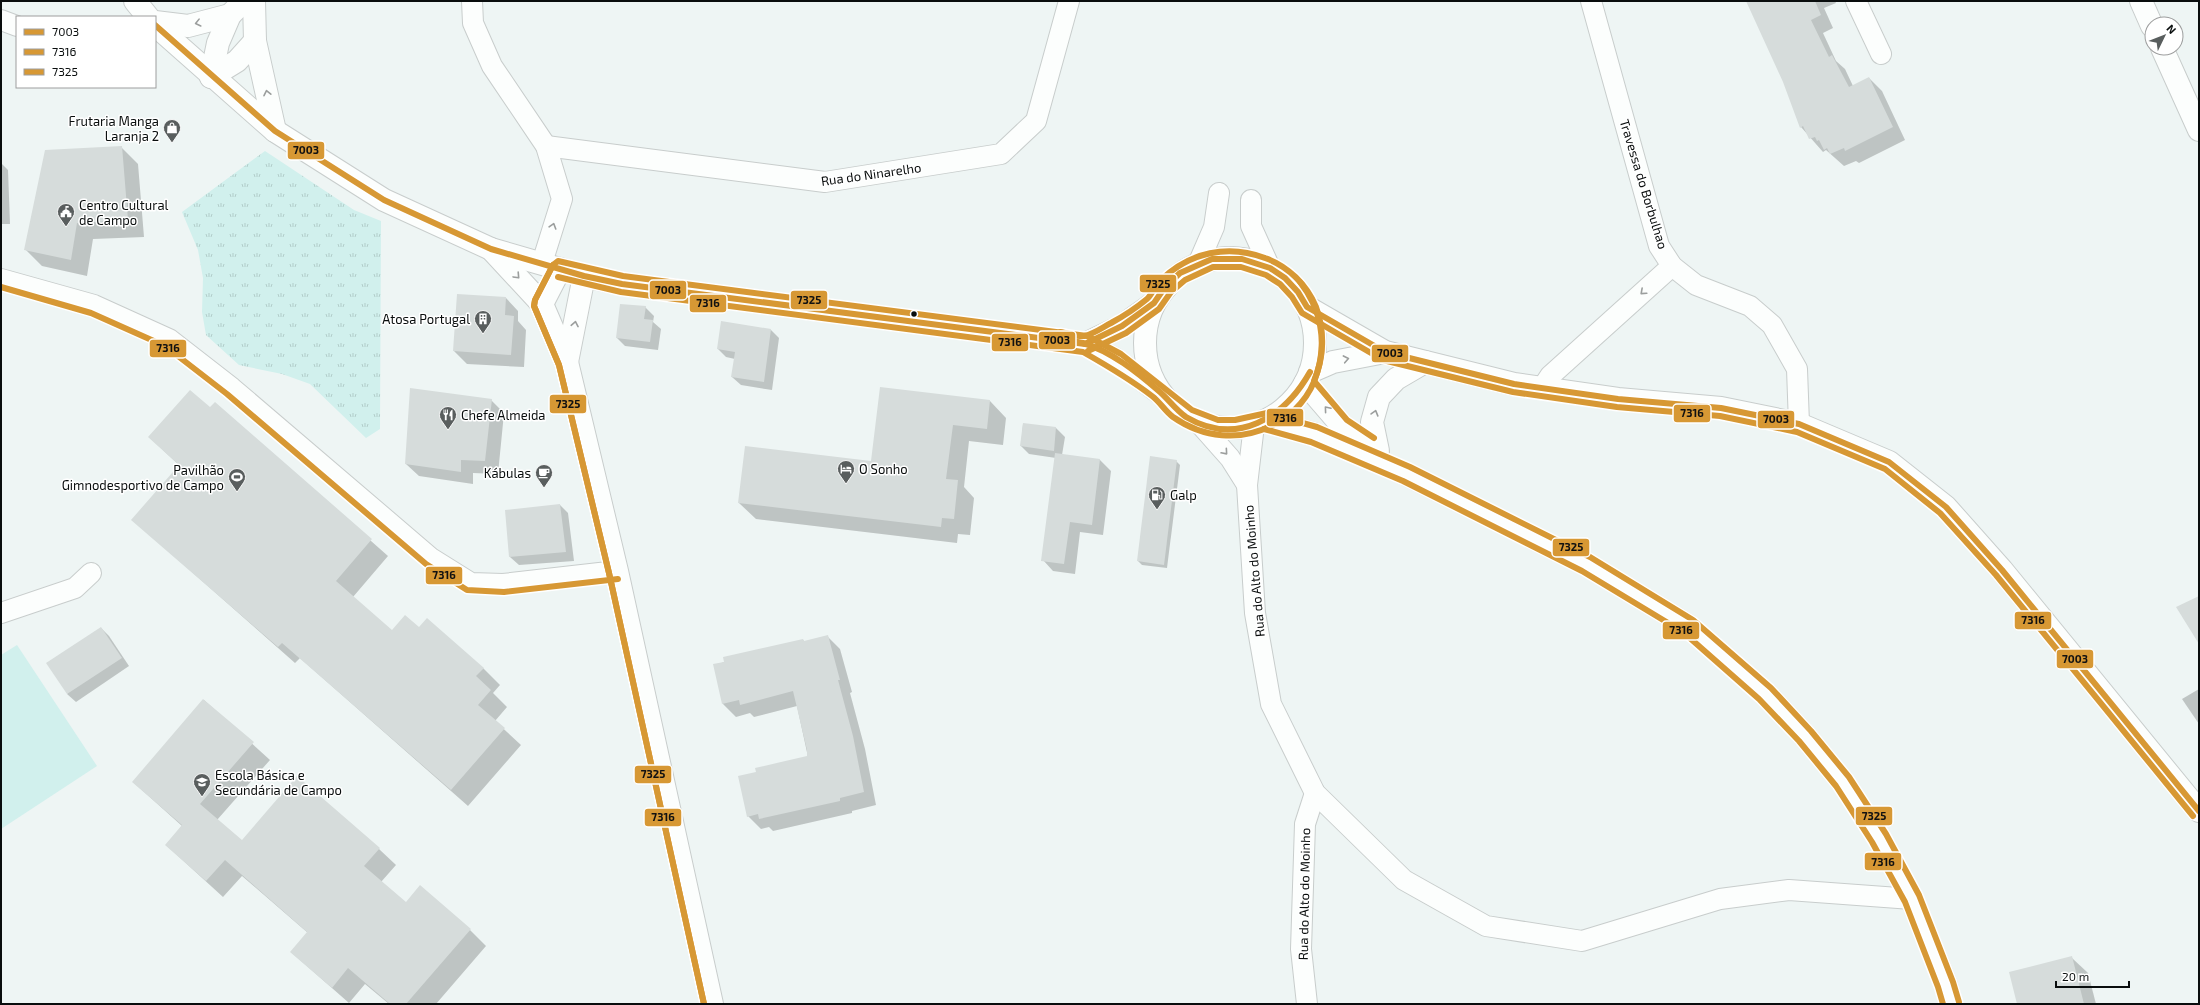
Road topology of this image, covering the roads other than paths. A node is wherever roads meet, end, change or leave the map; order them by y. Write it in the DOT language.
graph roads {
  1 [pos="135,1"];
  2 [pos="254,1"];
  3 [pos="472,1"];
  4 [pos="1069,1"];
  5 [pos="1591,1"];
  6 [pos="1856,1"];
  7 [pos="2141,1"];
  8 [pos="237,8"];
  9 [pos="147,16"];
  10 [pos="2148,16"];
  11 [pos="1,20"];
  12 [pos="156,23"];
  13 [pos="156,24"];
  14 [pos="16,26"];
  15 [pos="255,41"];
  16 [pos="1881,54"];
  17 [pos="2166,56"];
  18 [pos="211,77"];
  19 [pos="2199,130"];
  20 [pos="275,131"];
  21 [pos="546,146"];
  22 [pos="1219,193"];
  23 [pos="1251,200"];
  24 [pos="491,249"];
  25 [pos="1198,264"];
  26 [pos="551,266"];
  27 [pos="1672,266"];
  28 [pos="1270,268"];
  29 [pos="584,276"];
  30 [pos="1,279"];
  31 [pos="1154,303"];
  32 [pos="542,304"];
  33 [pos="1307,307"];
  34 [pos="1085,344"];
  35 [pos="1385,352"];
  36 [pos="567,362"];
  37 [pos="1424,362"];
  38 [pos="1308,378"];
  39 [pos="1542,388"];
  40 [pos="1160,393"];
  41 [pos="1199,423"];
  42 [pos="1260,423"];
  43 [pos="1799,424"];
  44 [pos="1378,451"];
  45 [pos="1406,474"];
  46 [pos="1247,485"];
  47 [pos="617,571"];
  48 [pos="91,573"];
  49 [pos="1,613"];
  50 [pos="1315,793"];
  51 [pos="2199,811"];
  52 [pos="1912,899"];
  53 [pos="712,1004"];
  54 [pos="1307,1004"];
  55 [pos="1951,1004"];
  1 -- 9 [label="main road"];
  2 -- 15 [label="main road"];
  3 -- 21 [label="street"];
  4 -- 21 [label="street, Rua do Ninarelho"];
  5 -- 27 [label="street, Travessa do Borbulhao"];
  6 -- 16 [label="street"];
  7 -- 10 [label="main road"];
  8 -- 12 [label="main road, one-way"];
  8 -- 18 [label="main road"];
  11 -- 14 [label="street"];
  13 -- 18 [label="main road"];
  15 -- 18 [label="main road"];
  20 -- 15 [label="main road, one-way"];
  17 -- 19 [label="main road"];
  18 -- 20 [label="main road"];
  20 -- 24 [label="main road"];
  26 -- 21 [label="street, one-way"];
  22 -- 25 [label="street"];
  23 -- 28 [label="street"];
  24 -- 26 [label="main road"];
  24 -- 32 [label="main road, one-way"];
  25 -- 28 [label="main road"];
  25 -- 31 [label="main road"];
  26 -- 29 [label="main road"];
  26 -- 32 [label="main road"];
  27 -- 39 [label="street, one-way"];
  27 -- 43 [label="street, Travessa do Borbulhao"];
  28 -- 33 [label="main road"];
  29 -- 34 [label="main road"];
  36 -- 29 [label="main road, one-way"];
  30 -- 47 [label="street"];
  31 -- 34 [label="main road"];
  31 -- 40 [label="main road"];
  32 -- 36 [label="main road"];
  33 -- 35 [label="main road"];
  33 -- 38 [label="main road"];
  34 -- 40 [label="main road"];
  35 -- 37 [label="main road"];
  38 -- 35 [label="main road, one-way"];
  36 -- 47 [label="main road"];
  37 -- 39 [label="main road"];
  44 -- 37 [label="main road, one-way"];
  38 -- 42 [label="main road"];
  44 -- 38 [label="main road, one-way"];
  39 -- 43 [label="main road"];
  40 -- 41 [label="main road"];
  41 -- 42 [label="main road"];
  41 -- 46 [label="street, Rua do Alto do Moinho, one-way"];
  42 -- 45 [label="main road"];
  42 -- 46 [label="street, Rua do Alto do Moinho"];
  43 -- 51 [label="main road"];
  44 -- 45 [label="main road"];
  45 -- 52 [label="main road"];
  46 -- 50 [label="street, Rua do Alto do Moinho"];
  47 -- 53 [label="main road"];
  48 -- 49 [label="street"];
  50 -- 52 [label="street"];
  50 -- 54 [label="street, Rua do Alto do Moinho"];
  52 -- 55 [label="main road"];
}
